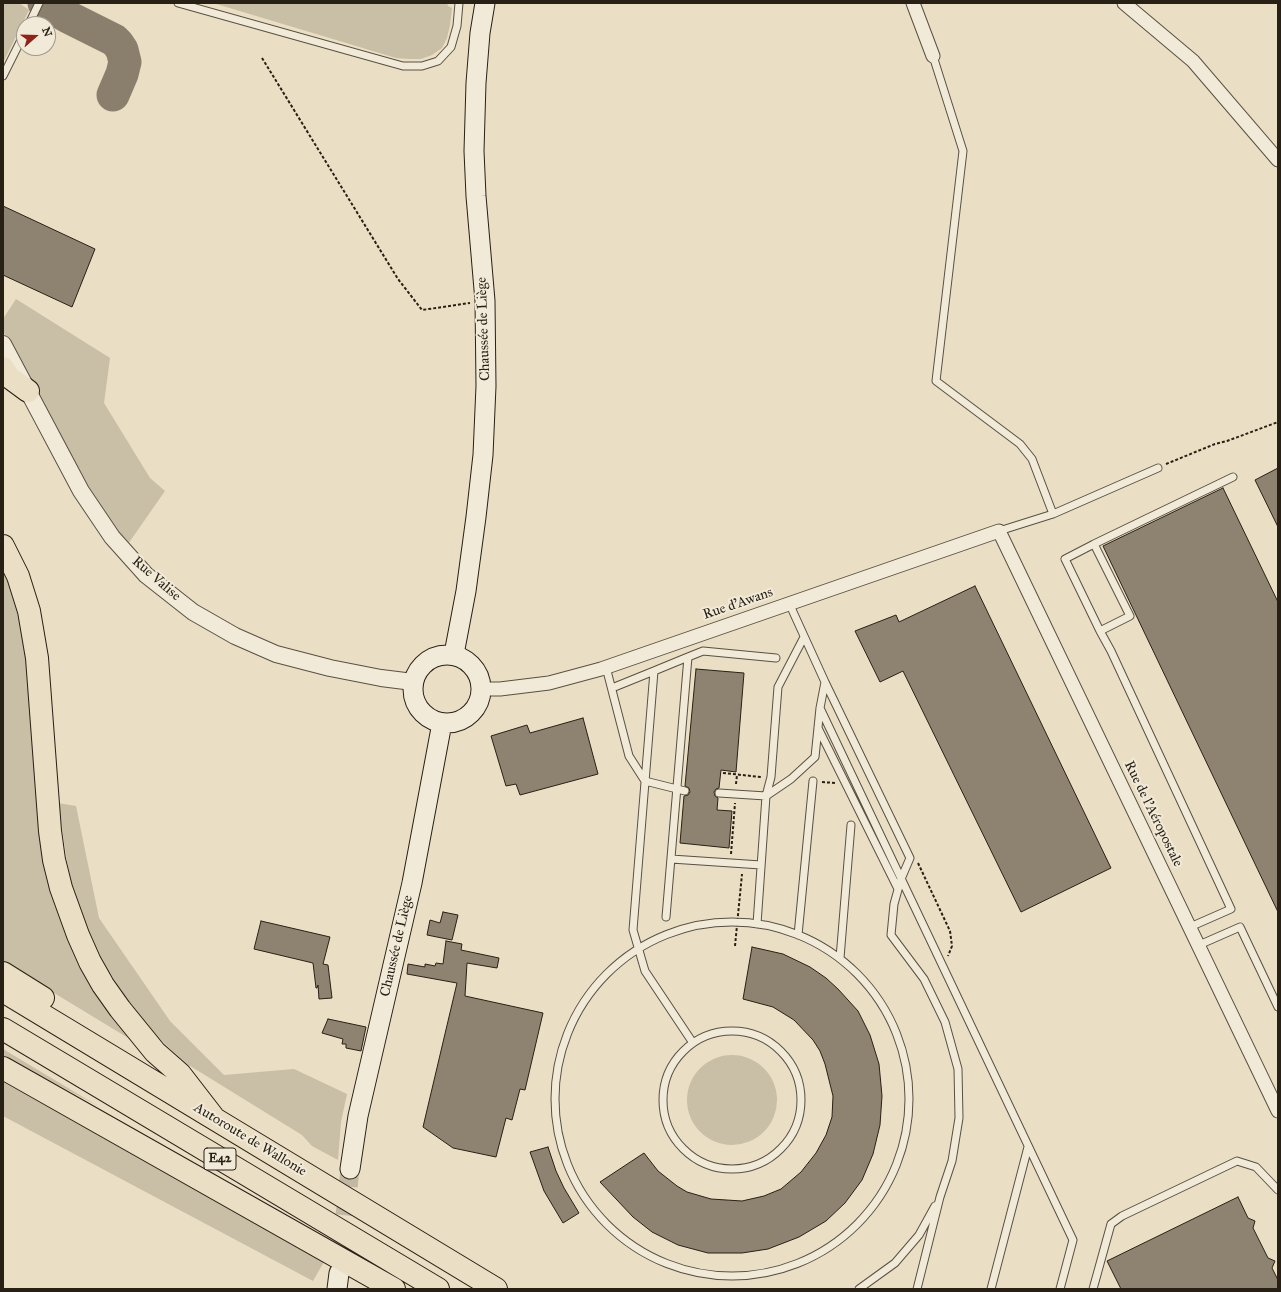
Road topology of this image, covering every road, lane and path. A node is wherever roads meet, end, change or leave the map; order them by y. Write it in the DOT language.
graph roads {
  1 [pos="39,3"];
  2 [pos="178,3"];
  3 [pos="458,3"];
  4 [pos="485,3"];
  5 [pos="913,3"];
  6 [pos="1124,3"];
  7 [pos="33,16"];
  8 [pos="16,50"];
  9 [pos="933,56"];
  10 [pos="262,58"];
  11 [pos="3,76"];
  12 [pos="1278,160"];
  13 [pos="485,301"];
  14 [pos="3,344"];
  15 [pos="3,368"];
  16 [pos="28,391"];
  17 [pos="1278,422"];
  18 [pos="1158,468"];
  19 [pos="1233,477"];
  20 [pos="1052,514"];
  21 [pos="1000,531"];
  22 [pos="1094,544"];
  23 [pos="3,546"];
  24 [pos="789,603"];
  25 [pos="1100,632"];
  26 [pos="804,637"];
  27 [pos="454,654"];
  28 [pos="688,657"];
  29 [pos="776,658"];
  30 [pos="606,667"];
  31 [pos="654,671"];
  32 [pos="413,682"];
  33 [pos="825,682"];
  34 [pos="612,688"];
  35 [pos="482,689"];
  36 [pos="820,708"];
  37 [pos="442,723"];
  38 [pos="818,728"];
  39 [pos="645,781"];
  40 [pos="813,781"];
  41 [pos="677,790"];
  42 [pos="685,791"];
  43 [pos="719,793"];
  44 [pos="766,796"];
  45 [pos="851,825"];
  46 [pos="671,859"];
  47 [pos="917,861"];
  48 [pos="761,865"];
  49 [pos="901,878"];
  50 [pos="898,889"];
  51 [pos="666,917"];
  52 [pos="757,924"];
  53 [pos="1190,927"];
  54 [pos="798,935"];
  55 [pos="1199,945"];
  56 [pos="638,948"];
  57 [pos="948,957"];
  58 [pos="840,958"];
  59 [pos="3,973"];
  60 [pos="3,991"];
  61 [pos="1278,1007"];
  62 [pos="3,1029"];
  63 [pos="693,1043"];
  64 [pos="3,1068"];
  65 [pos="136,1071"];
  66 [pos="1278,1111"];
  67 [pos="214,1118"];
  68 [pos="1028,1147"];
  69 [pos="350,1169"];
  70 [pos="1278,1190"];
  71 [pos="940,1197"];
  72 [pos="394,1289"];
  73 [pos="438,1289"];
  74 [pos="496,1289"];
  75 [pos="859,1289"];
  76 [pos="917,1289"];
  77 [pos="991,1289"];
  78 [pos="1060,1289"];
  79 [pos="1094,1289"];
  1 -- 7 [label="lane"];
  2 -- 3 [label="lane"];
  4 -- 13 [label="main road, Chaussée de Liège"];
  5 -- 9 [label="street"];
  6 -- 12 [label="street"];
  8 -- 11 [label="lane"];
  9 -- 20 [label="lane"];
  10 -- 13 [label="path"];
  13 -- 27 [label="main road, Chaussée de Liège"];
  14 -- 16 [label="street, Rue Valise"];
  15 -- 16 [label="highway"];
  16 -- 32 [label="street, Rue Valise"];
  17 -- 18 [label="path"];
  18 -- 20 [label="lane"];
  19 -- 22 [label="lane"];
  20 -- 21 [label="lane"];
  21 -- 24 [label="street, Rue d'Awans"];
  21 -- 53 [label="street, Rue de l'Aéropostale"];
  22 -- 25 [label="lane"];
  22 -- 25 [label="lane"];
  23 -- 67 [label="highway"];
  24 -- 26 [label="lane"];
  24 -- 30 [label="street, Rue d'Awans"];
  25 -- 53 [label="lane"];
  26 -- 33 [label="lane"];
  26 -- 44 [label="lane"];
  27 -- 32 [label="main road"];
  27 -- 35 [label="main road"];
  28 -- 29 [label="lane"];
  28 -- 31 [label="lane"];
  28 -- 41 [label="lane"];
  30 -- 34 [label="lane"];
  30 -- 35 [label="street, Rue d'Awans"];
  31 -- 34 [label="lane"];
  31 -- 39 [label="lane"];
  32 -- 37 [label="main road"];
  33 -- 36 [label="lane"];
  33 -- 49 [label="lane"];
  34 -- 39 [label="lane"];
  35 -- 37 [label="main road"];
  36 -- 38 [label="lane"];
  36 -- 49 [label="lane"];
  37 -- 69 [label="main road, Chaussée de Liège"];
  38 -- 44 [label="lane"];
  38 -- 50 [label="lane"];
  39 -- 41 [label="lane"];
  39 -- 56 [label="lane"];
  40 -- 54 [label="lane"];
  41 -- 42 [label="lane"];
  41 -- 46 [label="lane"];
  43 -- 44 [label="lane"];
  44 -- 48 [label="lane"];
  45 -- 58 [label="lane"];
  46 -- 48 [label="lane"];
  46 -- 51 [label="lane"];
  47 -- 57 [label="path"];
  48 -- 52 [label="lane"];
  49 -- 50 [label="lane"];
  49 -- 68 [label="lane"];
  50 -- 71 [label="lane"];
  52 -- 54 [label="lane"];
  52 -- 56 [label="lane"];
  53 -- 55 [label="street, Rue de l'Aéropostale"];
  54 -- 58 [label="lane"];
  55 -- 61 [label="lane"];
  55 -- 66 [label="street, Rue de l'Aéropostale"];
  56 -- 58 [label="lane"];
  56 -- 63 [label="lane"];
  59 -- 65 [label="highway"];
  60 -- 65 [label="highway, Autoroute de Wallonie / E42"];
  62 -- 73 [label="highway, E42"];
  63 -- 63 [label="lane"];
  64 -- 72 [label="highway"];
  65 -- 67 [label="highway, Autoroute de Wallonie / E42"];
  67 -- 74 [label="highway, Autoroute de Wallonie / E42"];
  68 -- 77 [label="lane"];
  68 -- 78 [label="lane"];
  70 -- 79 [label="lane"];
  71 -- 75 [label="lane"];
  71 -- 76 [label="lane"];
}
